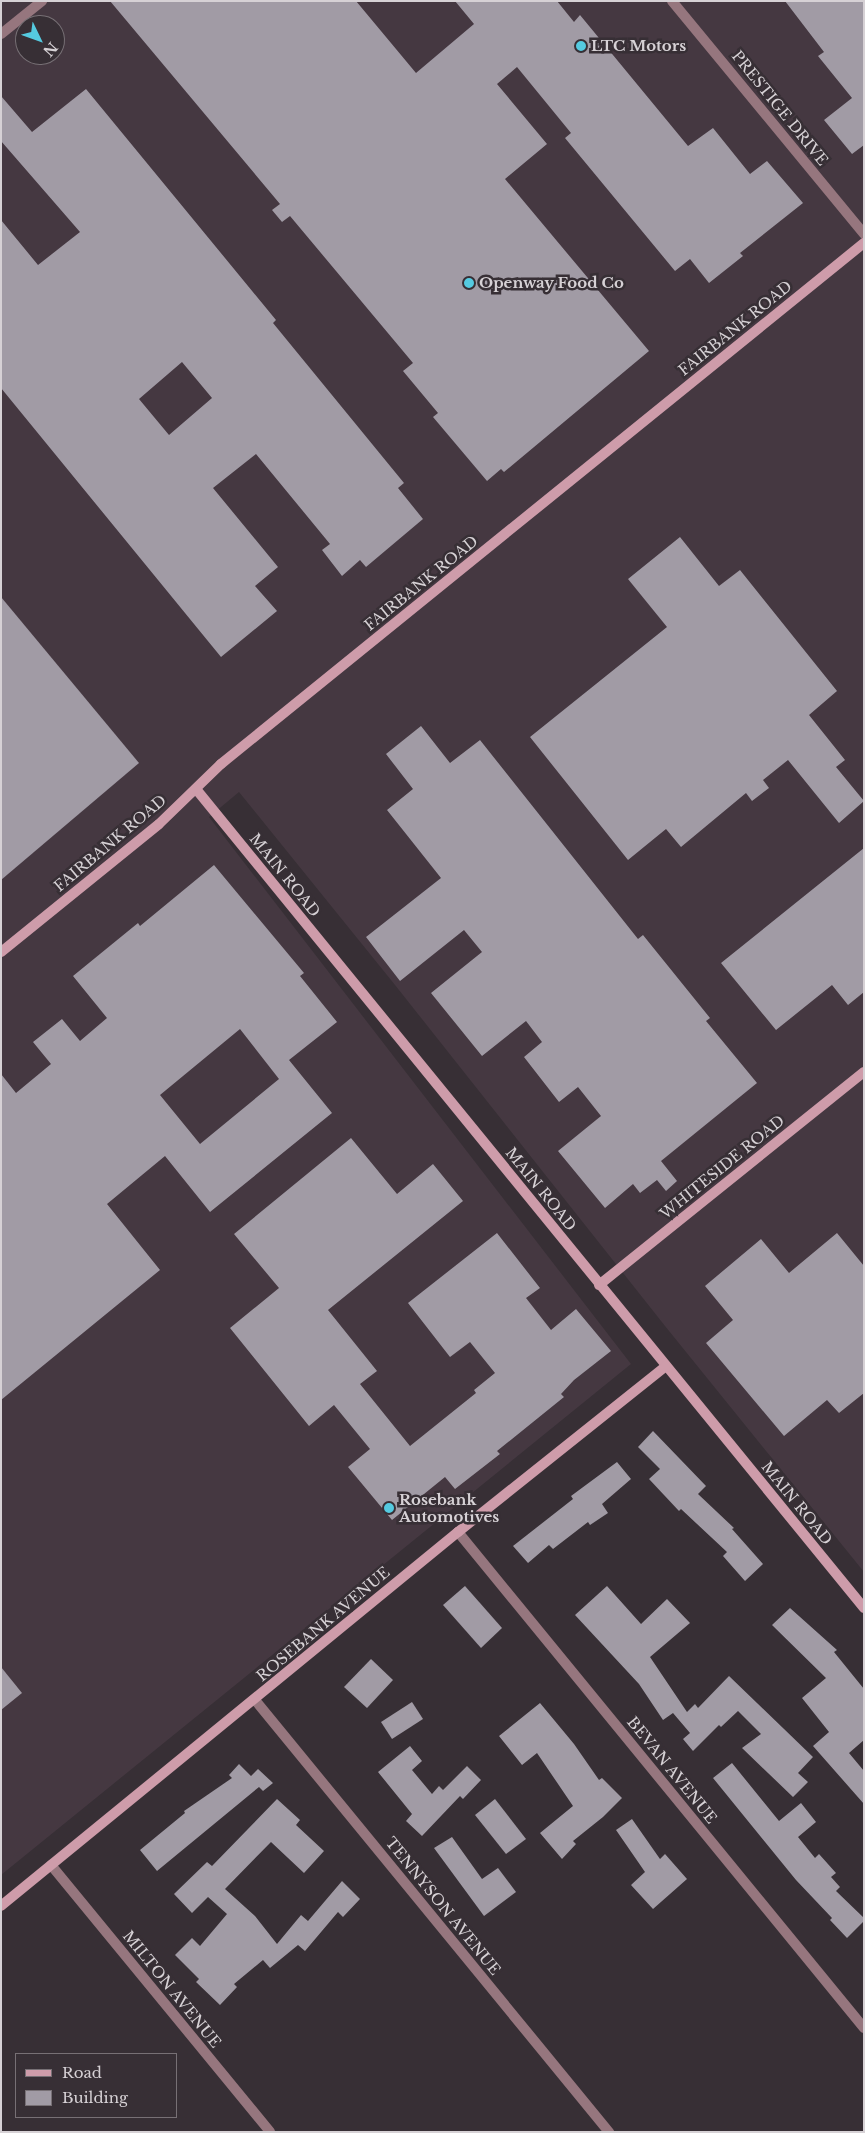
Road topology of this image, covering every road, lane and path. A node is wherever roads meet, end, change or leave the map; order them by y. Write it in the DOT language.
graph roads {
  1 [pos="42,1"];
  2 [pos="672,1"];
  3 [pos="1,34"];
  4 [pos="864,234"];
  5 [pos="864,243"];
  6 [pos="196,789"];
  7 [pos="1,952"];
  8 [pos="864,1072"];
  9 [pos="600,1285"];
  10 [pos="666,1366"];
  11 [pos="458,1532"];
  12 [pos="864,1608"];
  13 [pos="255,1700"];
  14 [pos="51,1865"];
  15 [pos="1,1906"];
  16 [pos="864,2028"];
  17 [pos="270,2132"];
  18 [pos="609,2132"];
  1 -- 3 [label="street"];
  2 -- 4 [label="street, PRESTIGE DRIVE"];
  5 -- 6 [label="main road, FAIRBANK ROAD"];
  6 -- 7 [label="main road, FAIRBANK ROAD"];
  6 -- 9 [label="main road, MAIN ROAD"];
  8 -- 9 [label="main road, WHITESIDE ROAD"];
  9 -- 10 [label="main road, MAIN ROAD"];
  10 -- 11 [label="main road, ROSEBANK AVENUE"];
  10 -- 12 [label="main road, MAIN ROAD"];
  11 -- 13 [label="main road, ROSEBANK AVENUE"];
  11 -- 16 [label="street, BEVAN AVENUE"];
  13 -- 14 [label="main road, ROSEBANK AVENUE"];
  13 -- 18 [label="street, TENNYSON AVENUE"];
  14 -- 15 [label="main road, ROSEBANK AVENUE"];
  14 -- 17 [label="street, MILTON AVENUE"];
}
